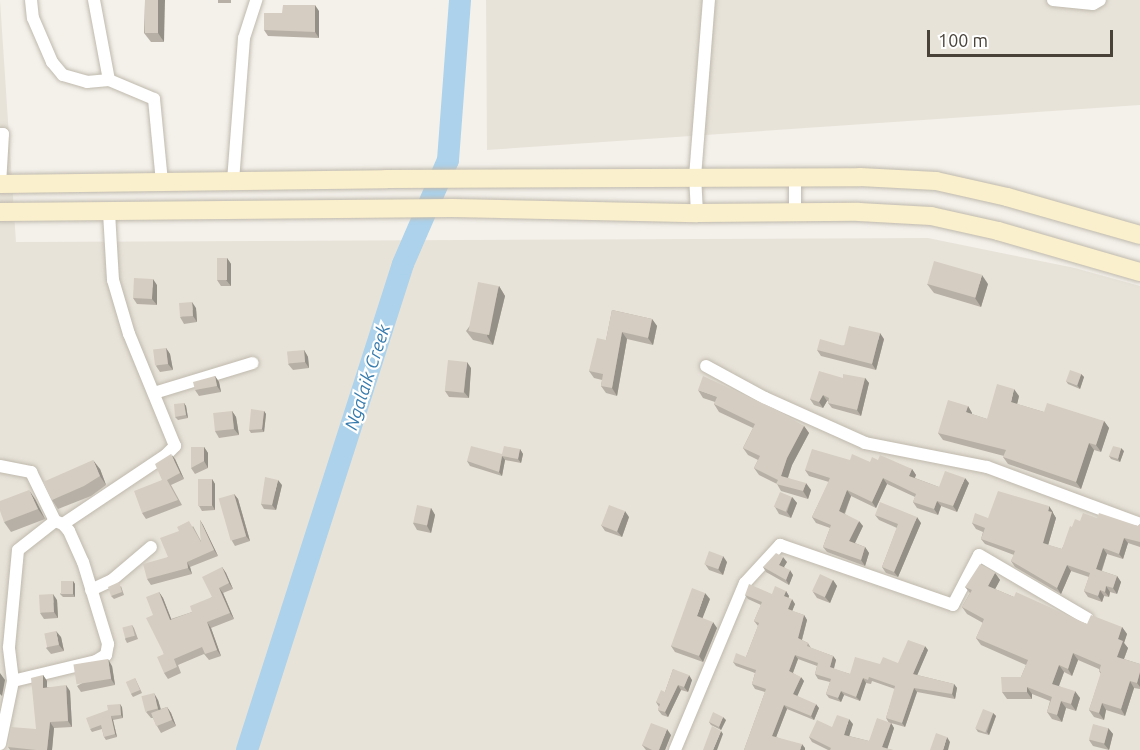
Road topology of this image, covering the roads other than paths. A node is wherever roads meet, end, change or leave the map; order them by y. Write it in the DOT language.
graph roads {
  1 [pos="31,0"];
  2 [pos="94,0"];
  3 [pos="256,0"];
  4 [pos="709,0"];
  5 [pos="1053,0"];
  6 [pos="1100,0"];
  7 [pos="109,80"];
  8 [pos="0,134"];
  9 [pos="694,177"];
  10 [pos="795,179"];
  11 [pos="233,181"];
  12 [pos="162,182"];
  13 [pos="0,184"];
  14 [pos="0,212"];
  15 [pos="109,212"];
  16 [pos="697,213"];
  17 [pos="795,214"];
  18 [pos="1140,235"];
  19 [pos="1140,272"];
  20 [pos="253,363"];
  21 [pos="706,366"];
  22 [pos="154,393"];
  23 [pos="0,466"];
  24 [pos="59,522"];
  25 [pos="1140,524"];
  26 [pos="151,547"];
  27 [pos="91,590"];
  28 [pos="1088,619"];
  29 [pos="13,681"];
  30 [pos="0,744"];
  31 [pos="675,750"];
  1 -- 7 [label="street"];
  2 -- 7 [label="street"];
  3 -- 11 [label="street"];
  4 -- 9 [label="street"];
  5 -- 6 [label="street"];
  7 -- 12 [label="street"];
  8 -- 13 [label="street"];
  9 -- 10 [label="main road"];
  9 -- 11 [label="main road"];
  9 -- 16 [label="street"];
  10 -- 17 [label="street"];
  10 -- 18 [label="main road"];
  11 -- 12 [label="main road"];
  12 -- 13 [label="main road"];
  14 -- 15 [label="main road"];
  15 -- 16 [label="main road"];
  15 -- 22 [label="street"];
  16 -- 17 [label="main road"];
  17 -- 19 [label="main road"];
  20 -- 22 [label="street"];
  21 -- 25 [label="street"];
  22 -- 24 [label="street"];
  23 -- 24 [label="street"];
  24 -- 27 [label="street"];
  24 -- 29 [label="street"];
  26 -- 27 [label="street"];
  27 -- 29 [label="street"];
  28 -- 31 [label="street"];
  29 -- 30 [label="street"];
}
